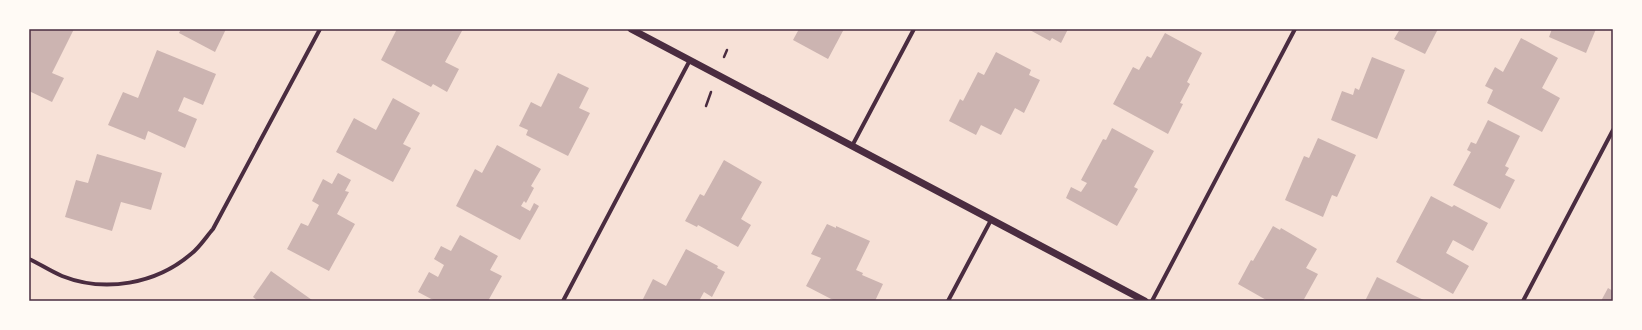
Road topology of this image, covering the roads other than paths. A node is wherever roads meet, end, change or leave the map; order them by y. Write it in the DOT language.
graph roads {
  1 [pos="320,29"];
  2 [pos="631,29"];
  3 [pos="914,29"];
  4 [pos="1295,29"];
  5 [pos="690,60"];
  6 [pos="1613,130"];
  7 [pos="852,146"];
  8 [pos="991,220"];
  9 [pos="29,259"];
  10 [pos="563,301"];
  11 [pos="948,301"];
  12 [pos="1145,301"];
  13 [pos="1152,301"];
  14 [pos="1523,301"];
  1 -- 9 [label="street"];
  2 -- 5 [label="street"];
  3 -- 7 [label="street"];
  4 -- 13 [label="street"];
  5 -- 7 [label="street"];
  5 -- 10 [label="street"];
  6 -- 14 [label="street"];
  7 -- 8 [label="street"];
  8 -- 11 [label="street"];
  8 -- 12 [label="street"];
}
